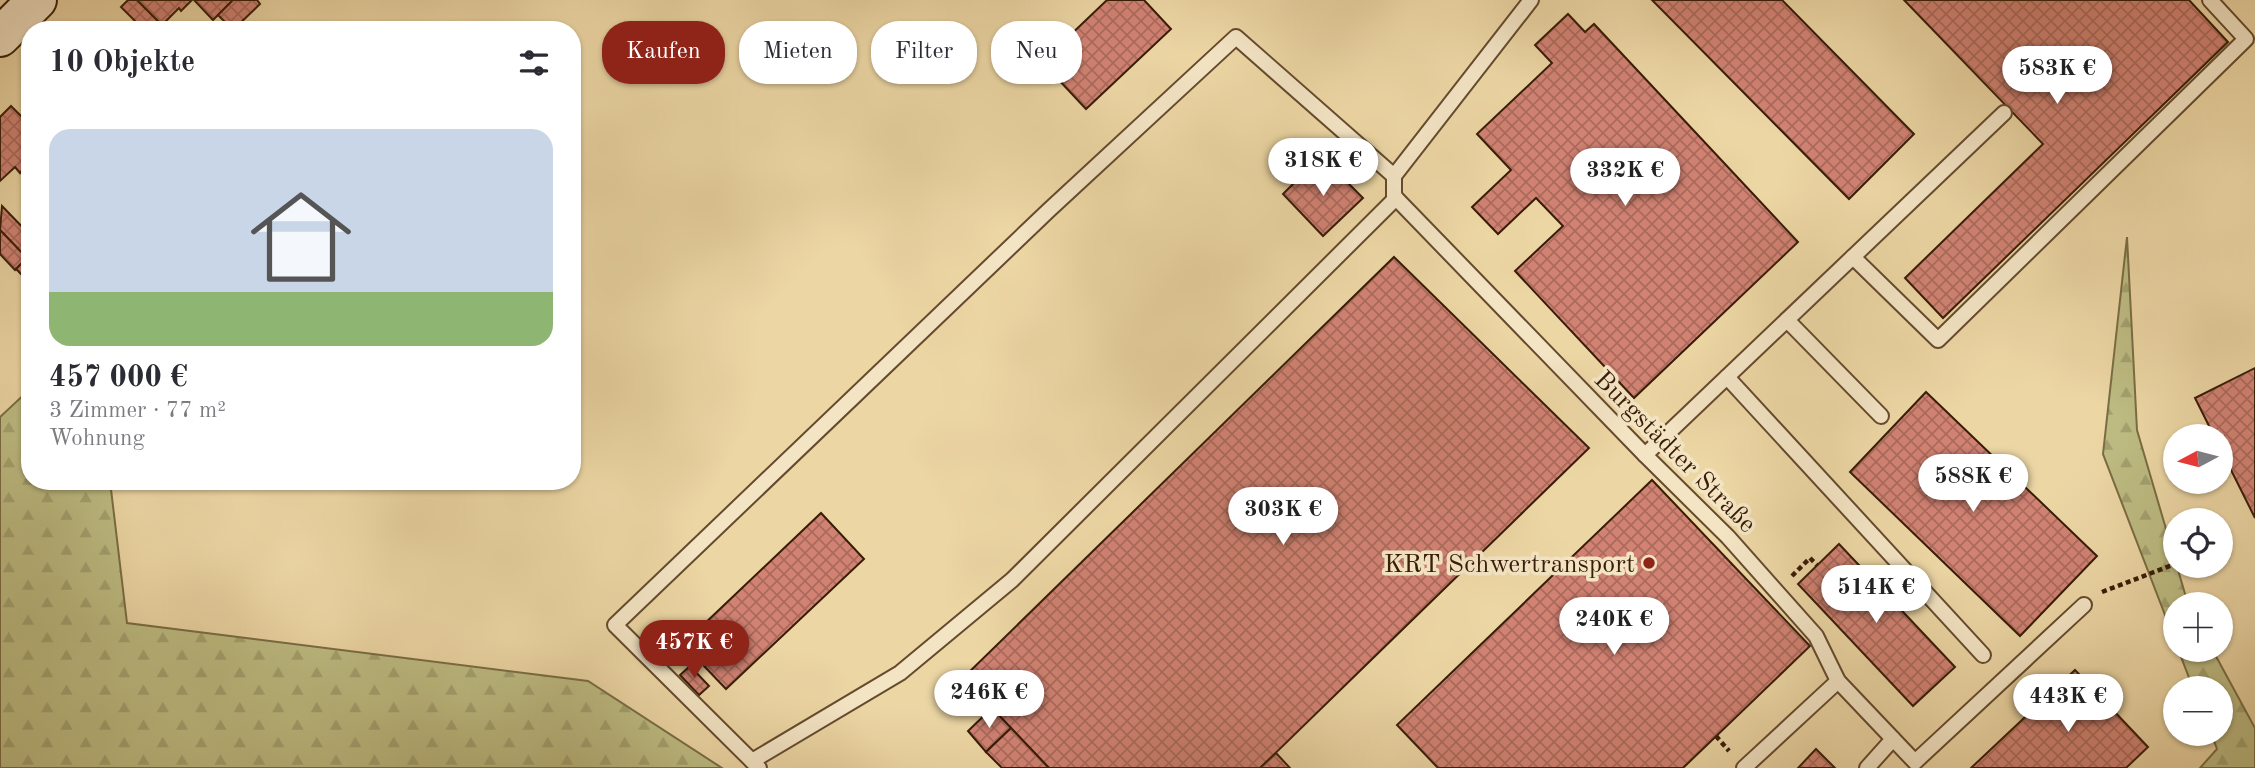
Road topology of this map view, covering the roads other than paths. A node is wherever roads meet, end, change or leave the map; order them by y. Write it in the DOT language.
graph roads {
  1 [pos="37,0"];
  2 [pos="1531,0"];
  3 [pos="2218,3"];
  4 [pos="0,37"];
  5 [pos="2004,113"];
  6 [pos="1394,176"];
  7 [pos="1396,198"];
  8 [pos="1853,257"];
  9 [pos="1787,320"];
  10 [pos="1727,377"];
  11 [pos="1881,416"];
  12 [pos="1645,456"];
  13 [pos="2084,605"];
  14 [pos="1983,655"];
  15 [pos="1838,681"];
  16 [pos="1893,739"];
  17 [pos="755,765"];
  18 [pos="1744,768"];
  19 [pos="1867,768"];
  1 -- 4 [label="street"];
  2 -- 6 [label="lane"];
  3 -- 8 [label="lane"];
  5 -- 8 [label="lane"];
  6 -- 7 [label="lane"];
  6 -- 17 [label="lane"];
  7 -- 12 [label="lane, Burgstädter Straße"];
  7 -- 17 [label="lane"];
  8 -- 9 [label="lane"];
  9 -- 10 [label="lane"];
  9 -- 11 [label="lane"];
  10 -- 12 [label="lane"];
  10 -- 14 [label="lane"];
  12 -- 15 [label="lane, Burgstädter Straße"];
  13 -- 16 [label="lane, Burgstädter Straße"];
  15 -- 16 [label="lane, Burgstädter Straße"];
  15 -- 18 [label="lane"];
  16 -- 19 [label="lane"];
}
